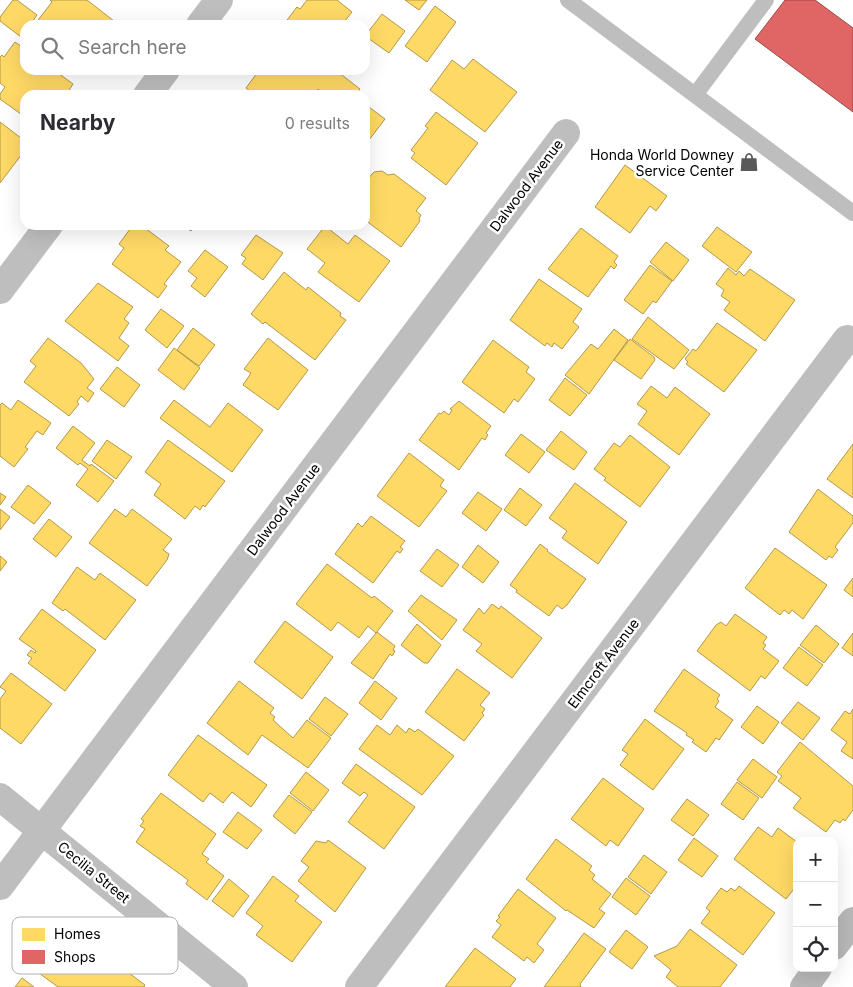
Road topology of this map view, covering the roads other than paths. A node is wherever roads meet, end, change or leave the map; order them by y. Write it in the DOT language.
graph roads {
  1 [pos="219,0"];
  2 [pos="568,0"];
  3 [pos="766,0"];
  4 [pos="204,20"];
  5 [pos="162,75"];
  6 [pos="151,90"];
  7 [pos="695,95"];
  8 [pos="566,133"];
  9 [pos="853,213"];
  10 [pos="45,230"];
  11 [pos="0,290"];
  12 [pos="847,339"];
  13 [pos="0,797"];
  14 [pos="42,829"];
  15 [pos="0,886"];
  16 [pos="149,917"];
  17 [pos="853,921"];
  18 [pos="178,941"];
  19 [pos="838,941"];
  20 [pos="815,972"];
  21 [pos="234,987"];
  22 [pos="359,987"];
  23 [pos="804,987"];
  1 -- 4 [label="street"];
  2 -- 7 [label="lane"];
  3 -- 7 [label="lane"];
  5 -- 6 [label="street"];
  7 -- 9 [label="lane"];
  8 -- 14 [label="street, Dalwood Avenue"];
  10 -- 11 [label="street"];
  12 -- 22 [label="street, Elmcroft Avenue"];
  13 -- 14 [label="street, Cecilia Street"];
  14 -- 15 [label="street, Dalwood Avenue"];
  14 -- 16 [label="street, Cecilia Street"];
  17 -- 19 [label="street"];
  18 -- 21 [label="street, Cecilia Street"];
  20 -- 23 [label="street"];
}
